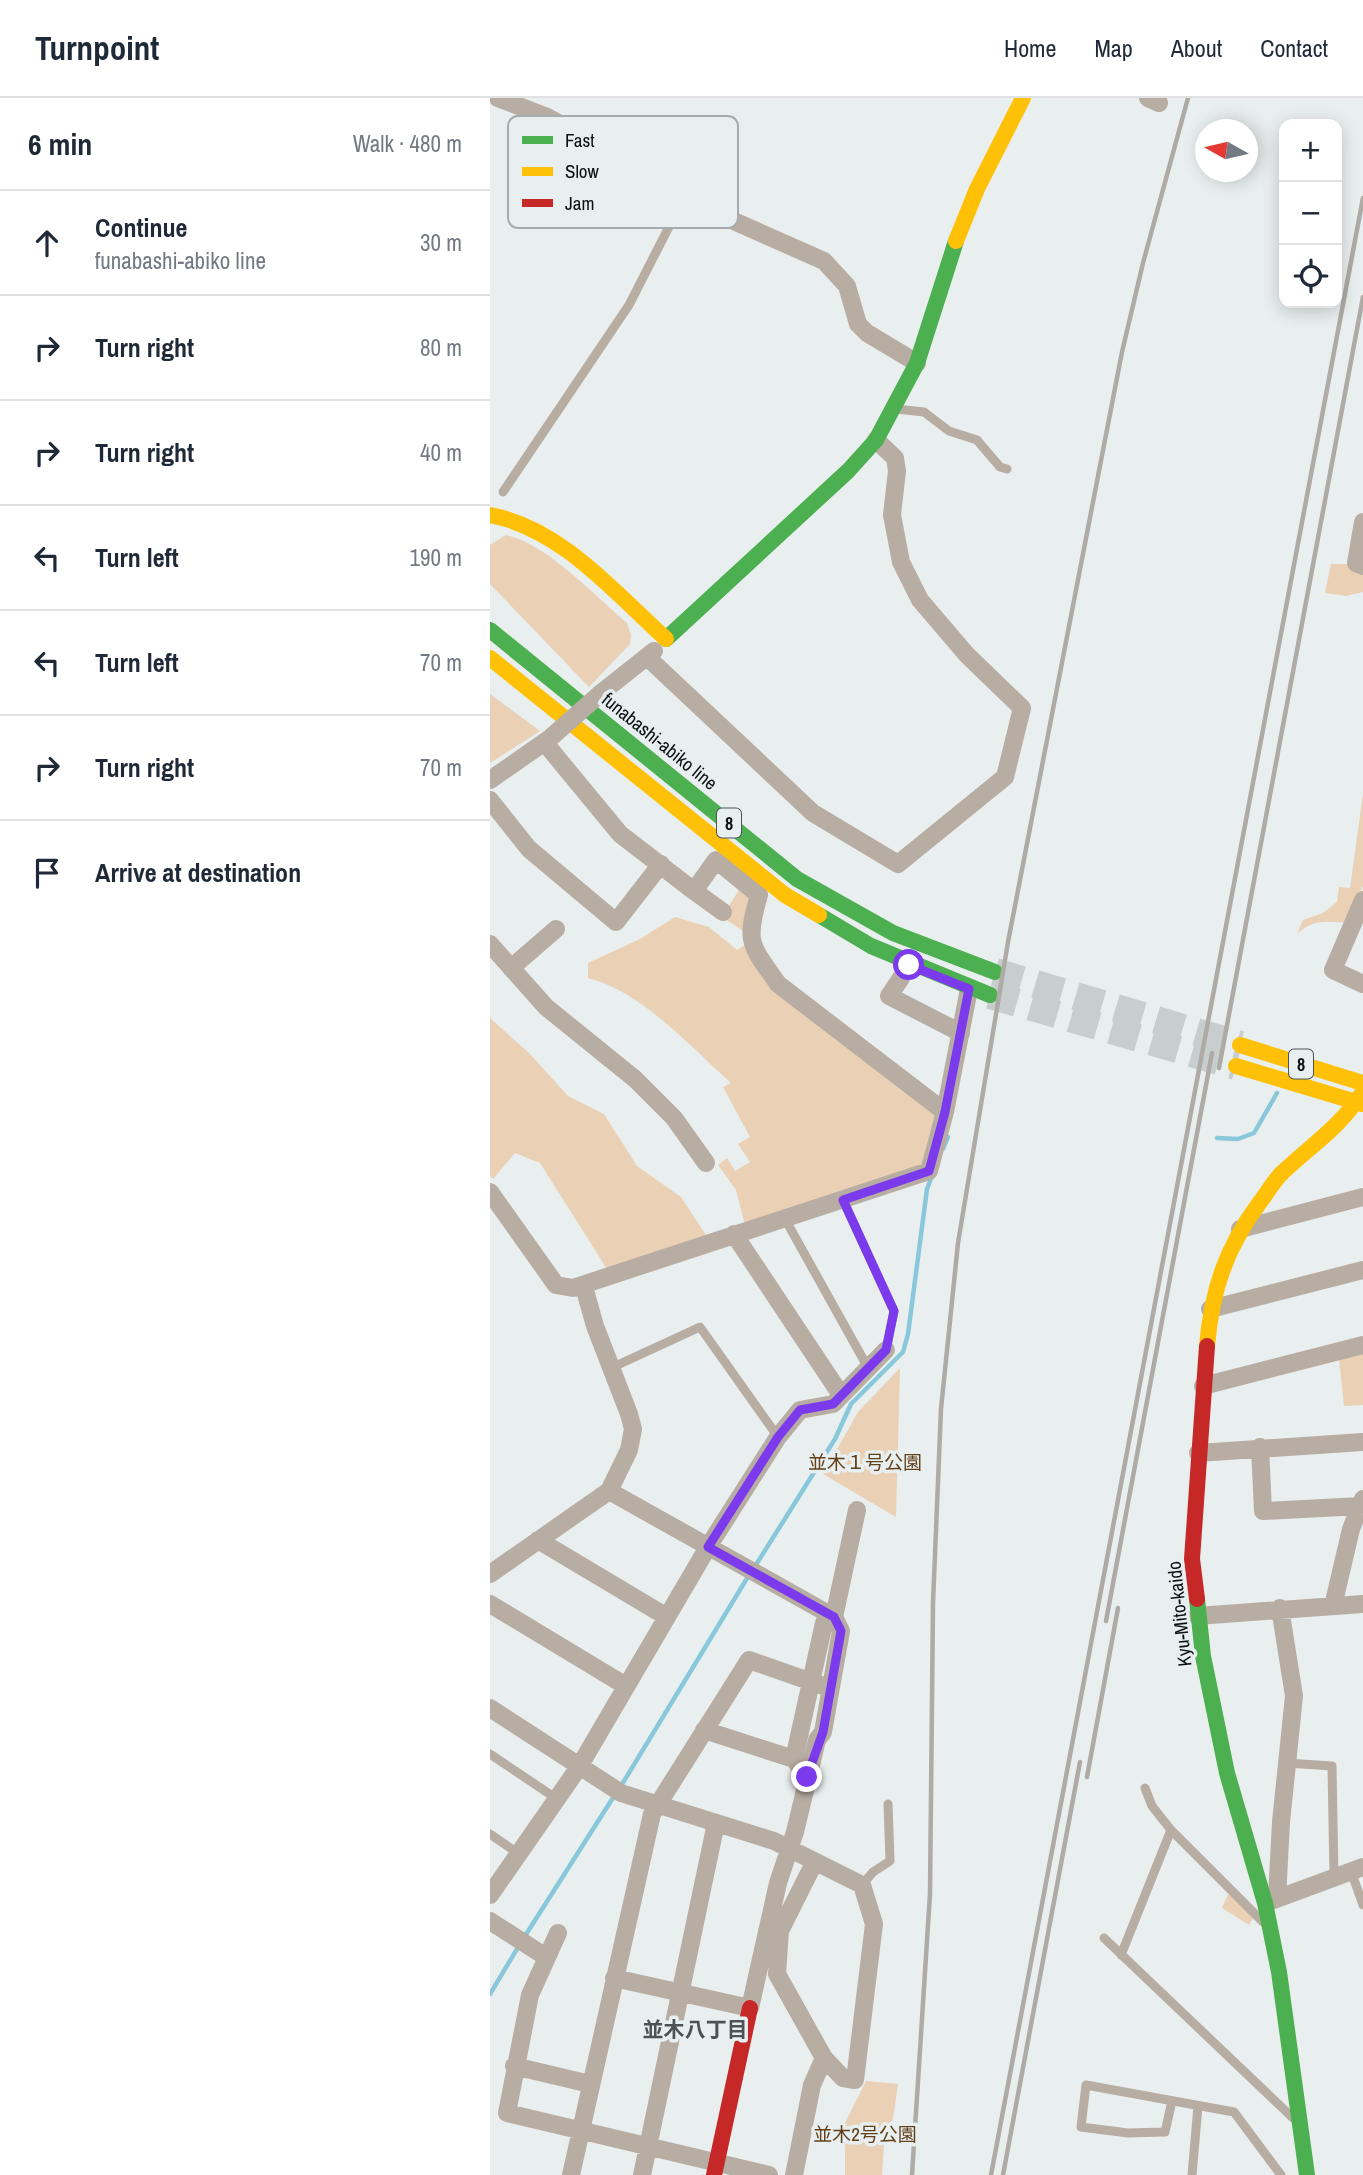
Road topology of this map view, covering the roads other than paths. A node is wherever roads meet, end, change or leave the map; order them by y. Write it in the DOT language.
graph roads {
  1 [pos="498,98"];
  2 [pos="1023,98"];
  3 [pos="522,102"];
  4 [pos="547,116"];
  5 [pos="738,223"];
  6 [pos="668,228"];
  7 [pos="917,363"];
  8 [pos="894,409"];
  9 [pos="876,440"];
  10 [pos="1007,469"];
  11 [pos="503,492"];
  12 [pos="490,515"];
  13 [pos="1363,522"];
  14 [pos="490,528"];
  15 [pos="533,529"];
  16 [pos="1363,566"];
  17 [pos="490,617"];
  18 [pos="490,630"];
  19 [pos="666,639"];
  20 [pos="647,657"];
  21 [pos="490,658"];
  22 [pos="490,673"];
  23 [pos="556,684"];
  24 [pos="554,710"];
  25 [pos="547,741"];
  26 [pos="490,780"];
  27 [pos="490,800"];
  28 [pos="720,853"];
  29 [pos="661,864"];
  30 [pos="694,891"];
  31 [pos="1363,900"];
  32 [pos="723,912"];
  33 [pos="556,929"];
  34 [pos="490,944"];
  35 [pos="511,968"];
  36 [pos="995,972"];
  37 [pos="901,978"];
  38 [pos="1363,984"];
  39 [pos="969,989"];
  40 [pos="990,995"];
  41 [pos="961,1033"];
  42 [pos="1240,1045"];
  43 [pos="1236,1066"];
  44 [pos="1363,1083"];
  45 [pos="1361,1100"];
  46 [pos="945,1112"];
  47 [pos="706,1163"];
  48 [pos="490,1192"];
  49 [pos="1363,1197"];
  50 [pos="843,1200"];
  51 [pos="785,1219"];
  52 [pos="1240,1228"];
  53 [pos="734,1234"];
  54 [pos="1363,1270"];
  55 [pos="584,1286"];
  56 [pos="1210,1308"];
  57 [pos="1363,1345"];
  58 [pos="886,1350"];
  59 [pos="867,1366"];
  60 [pos="610,1368"];
  61 [pos="1203,1386"];
  62 [pos="841,1395"];
  63 [pos="778,1437"];
  64 [pos="1363,1442"];
  65 [pos="1259,1447"];
  66 [pos="1198,1453"];
  67 [pos="609,1491"];
  68 [pos="1361,1503"];
  69 [pos="857,1510"];
  70 [pos="538,1540"];
  71 [pos="708,1547"];
  72 [pos="490,1574"];
  73 [pos="490,1604"];
  74 [pos="1363,1604"];
  75 [pos="1333,1606"];
  76 [pos="1280,1608"];
  77 [pos="1197,1616"];
  78 [pos="667,1617"];
  79 [pos="834,1617"];
  80 [pos="809,1683"];
  81 [pos="626,1686"];
  82 [pos="830,1688"];
  83 [pos="490,1708"];
  84 [pos="705,1730"];
  85 [pos="490,1754"];
  86 [pos="794,1759"];
  87 [pos="1286,1763"];
  88 [pos="579,1767"];
  89 [pos="807,1777"];
  90 [pos="1145,1788"];
  91 [pos="557,1800"];
  92 [pos="887,1804"];
  93 [pos="657,1805"];
  94 [pos="716,1823"];
  95 [pos="1171,1830"];
  96 [pos="490,1834"];
  97 [pos="788,1847"];
  98 [pos="519,1854"];
  99 [pos="814,1863"];
  100 [pos="1350,1871"];
  101 [pos="862,1885"];
  102 [pos="490,1895"];
  103 [pos="1271,1900"];
  104 [pos="1363,1905"];
  105 [pos="490,1921"];
  106 [pos="1270,1929"];
  107 [pos="558,1933"];
  108 [pos="1104,1938"];
  109 [pos="1121,1955"];
  110 [pos="546,1957"];
  111 [pos="614,1978"];
  112 [pos="678,1993"];
  113 [pos="750,2008"];
  114 [pos="824,2058"];
  115 [pos="514,2066"];
  116 [pos="590,2084"];
  117 [pos="1172,2101"];
  118 [pos="1198,2106"];
  119 [pos="1301,2125"];
  120 [pos="580,2132"];
  121 [pos="649,2145"];
  122 [pos="716,2169"];
  123 [pos="571,2175"];
  124 [pos="642,2175"];
  125 [pos="769,2175"];
  126 [pos="794,2175"];
  127 [pos="1192,2175"];
  128 [pos="1281,2175"];
  129 [pos="1307,2175"];
  1 -- 3 [label="street"];
  2 -- 7 [label="street"];
  3 -- 4 [label="street"];
  5 -- 7 [label="street"];
  6 -- 11 [label="lane"];
  7 -- 8 [label="street"];
  8 -- 9 [label="street"];
  8 -- 10 [label="lane"];
  9 -- 19 [label="street"];
  9 -- 20 [label="street"];
  12 -- 15 [label="street"];
  13 -- 16 [label="street"];
  14 -- 15 [label="street"];
  15 -- 19 [label="street"];
  17 -- 23 [label="street"];
  18 -- 23 [label="street, funabashi-abiko line / 8"];
  19 -- 20 [label="street"];
  20 -- 25 [label="street, bridge"];
  21 -- 24 [label="street, 8"];
  22 -- 24 [label="street"];
  23 -- 36 [label="street, funabashi-abiko line / 8"];
  24 -- 28 [label="street, 8"];
  25 -- 26 [label="street"];
  25 -- 29 [label="street"];
  27 -- 29 [label="street"];
  28 -- 30 [label="street"];
  28 -- 39 [label="street, 8"];
  28 -- 46 [label="street"];
  29 -- 30 [label="street"];
  30 -- 32 [label="street"];
  31 -- 38 [label="street"];
  33 -- 35 [label="street"];
  34 -- 35 [label="street"];
  35 -- 47 [label="street"];
  37 -- 41 [label="street"];
  39 -- 40 [label="street, 8"];
  39 -- 41 [label="street"];
  41 -- 46 [label="street"];
  42 -- 44 [label="street, 8"];
  43 -- 45 [label="street, 8"];
  45 -- 52 [label="street, Kyu-Mito-kaido"];
  46 -- 50 [label="street"];
  48 -- 55 [label="street"];
  49 -- 52 [label="street"];
  50 -- 51 [label="street"];
  50 -- 58 [label="lane"];
  51 -- 53 [label="street"];
  51 -- 59 [label="lane"];
  52 -- 56 [label="street, Kyu-Mito-kaido"];
  53 -- 55 [label="street"];
  53 -- 62 [label="street"];
  54 -- 56 [label="street"];
  55 -- 60 [label="street"];
  56 -- 61 [label="street, Kyu-Mito-kaido"];
  57 -- 61 [label="street"];
  58 -- 59 [label="street"];
  59 -- 62 [label="street"];
  60 -- 63 [label="lane"];
  60 -- 67 [label="street"];
  61 -- 66 [label="street, Kyu-Mito-kaido"];
  62 -- 63 [label="street"];
  63 -- 71 [label="street"];
  64 -- 65 [label="street"];
  65 -- 66 [label="street"];
  65 -- 68 [label="street"];
  66 -- 77 [label="street, Kyu-Mito-kaido"];
  67 -- 70 [label="street"];
  67 -- 71 [label="street"];
  68 -- 75 [label="street"];
  69 -- 79 [label="street"];
  70 -- 72 [label="street"];
  70 -- 78 [label="street"];
  71 -- 78 [label="street"];
  71 -- 79 [label="street"];
  73 -- 81 [label="street"];
  74 -- 75 [label="street"];
  75 -- 76 [label="street"];
  76 -- 77 [label="street"];
  76 -- 87 [label="street"];
  77 -- 103 [label="street, Kyu-Mito-kaido"];
  78 -- 81 [label="street"];
  79 -- 80 [label="street"];
  79 -- 82 [label="street"];
  80 -- 82 [label="street"];
  80 -- 84 [label="street"];
  80 -- 86 [label="street"];
  81 -- 88 [label="street"];
  82 -- 89 [label="street"];
  83 -- 88 [label="street"];
  84 -- 86 [label="street"];
  84 -- 93 [label="street"];
  85 -- 91 [label="lane"];
  86 -- 89 [label="street"];
  87 -- 100 [label="lane"];
  87 -- 103 [label="street"];
  88 -- 91 [label="street"];
  88 -- 93 [label="street"];
  89 -- 97 [label="street"];
  90 -- 95 [label="lane"];
  91 -- 98 [label="street"];
  92 -- 101 [label="lane"];
  93 -- 94 [label="street"];
  93 -- 111 [label="street"];
  94 -- 97 [label="street"];
  94 -- 112 [label="street"];
  95 -- 106 [label="lane"];
  95 -- 109 [label="lane"];
  96 -- 98 [label="lane"];
  97 -- 99 [label="street"];
  97 -- 113 [label="street"];
  98 -- 102 [label="street"];
  99 -- 101 [label="street"];
  99 -- 114 [label="street"];
  100 -- 103 [label="street"];
  100 -- 104 [label="lane"];
  101 -- 114 [label="street"];
  103 -- 106 [label="street, Kyu-Mito-kaido"];
  105 -- 110 [label="street"];
  106 -- 119 [label="street, Kyu-Mito-kaido"];
  107 -- 110 [label="street"];
  108 -- 109 [label="lane"];
  109 -- 119 [label="lane"];
  110 -- 115 [label="street"];
  111 -- 112 [label="street"];
  111 -- 116 [label="street"];
  112 -- 113 [label="street"];
  112 -- 121 [label="street"];
  113 -- 122 [label="street"];
  114 -- 126 [label="street"];
  115 -- 116 [label="street"];
  115 -- 120 [label="street"];
  116 -- 120 [label="street"];
  117 -- 117 [label="lane"];
  117 -- 118 [label="lane"];
  118 -- 127 [label="lane"];
  118 -- 128 [label="lane"];
  119 -- 129 [label="street, Kyu-Mito-kaido"];
  120 -- 121 [label="street"];
  120 -- 123 [label="street"];
  121 -- 122 [label="street"];
  121 -- 124 [label="street"];
  122 -- 125 [label="street"];
}
